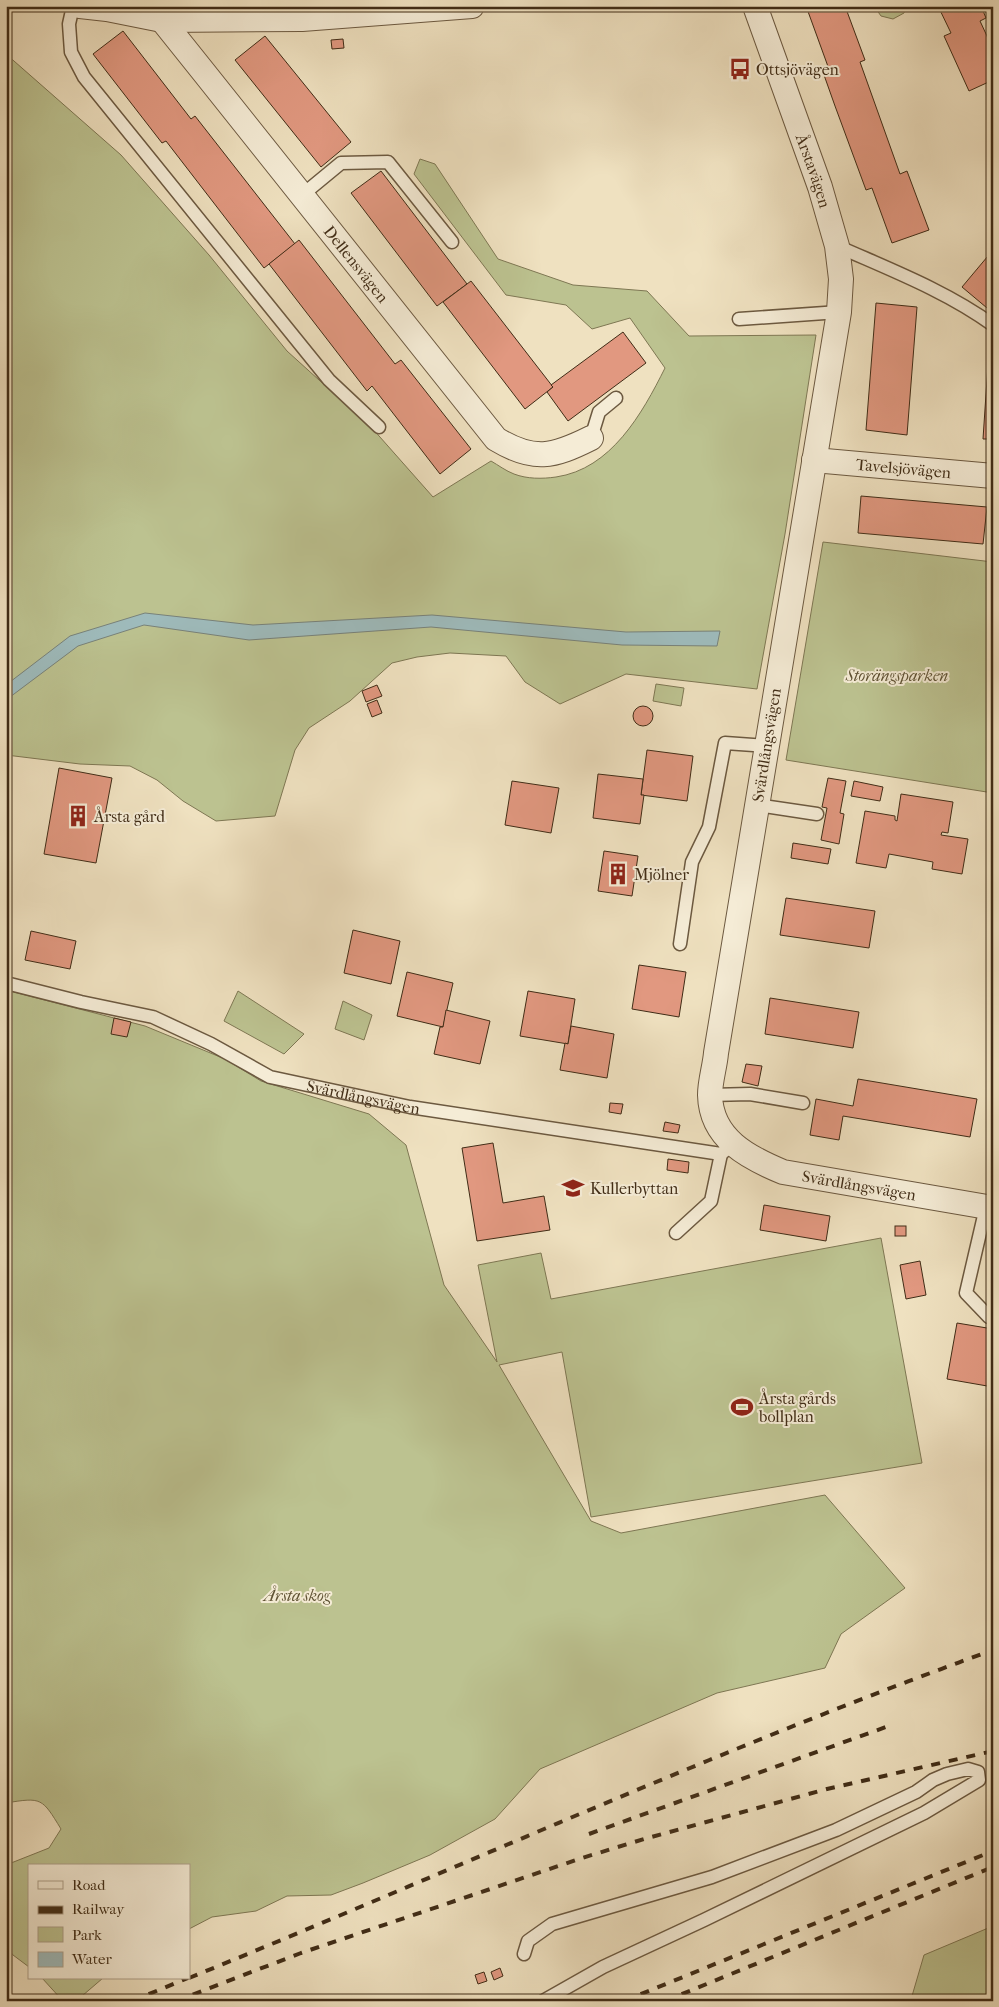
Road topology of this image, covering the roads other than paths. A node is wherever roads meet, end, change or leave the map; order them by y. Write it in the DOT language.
graph roads {
  1 [pos="72,6"];
  2 [pos="80,6"];
  3 [pos="755,6"];
  4 [pos="467,7"];
  5 [pos="158,13"];
  6 [pos="298,13"];
  7 [pos="301,196"];
  8 [pos="452,242"];
  9 [pos="837,246"];
  10 [pos="838,312"];
  11 [pos="739,319"];
  12 [pos="993,326"];
  13 [pos="834,341"];
  14 [pos="616,398"];
  15 [pos="379,427"];
  16 [pos="591,438"];
  17 [pos="814,460"];
  18 [pos="993,476"];
  19 [pos="767,746"];
  20 [pos="757,805"];
  21 [pos="816,814"];
  22 [pos="680,944"];
  23 [pos="6,983"];
  24 [pos="710,1096"];
  25 [pos="804,1103"];
  26 [pos="727,1150"];
  27 [pos="989,1208"];
  28 [pos="676,1233"];
  29 [pos="993,1317"];
  30 [pos="524,1954"];
  31 [pos="543,2001"];
  1 -- 15 [label="lane"];
  2 -- 5 [label="street"];
  3 -- 9 [label="street, Årstavägen"];
  4 -- 6 [label="street"];
  5 -- 6 [label="street"];
  5 -- 7 [label="street, Dellensvägen"];
  7 -- 8 [label="lane"];
  7 -- 16 [label="street, Dellensvägen"];
  9 -- 10 [label="street, Årstavägen"];
  9 -- 12 [label="lane"];
  10 -- 11 [label="lane"];
  10 -- 13 [label="street, Årstavägen"];
  13 -- 17 [label="street, Svärdlångsvägen"];
  14 -- 16 [label="lane"];
  17 -- 18 [label="street, Tavelsjövägen"];
  17 -- 19 [label="street, Svärdlångsvägen"];
  19 -- 20 [label="street, Svärdlångsvägen"];
  19 -- 22 [label="lane"];
  20 -- 21 [label="lane"];
  20 -- 24 [label="street, Svärdlångsvägen"];
  23 -- 26 [label="lane, Svärdlångsvägen"];
  24 -- 25 [label="lane"];
  24 -- 26 [label="street, Svärdlångsvägen"];
  26 -- 27 [label="street, Svärdlångsvägen"];
  26 -- 28 [label="lane"];
  27 -- 29 [label="lane"];
  30 -- 31 [label="lane"];
}
